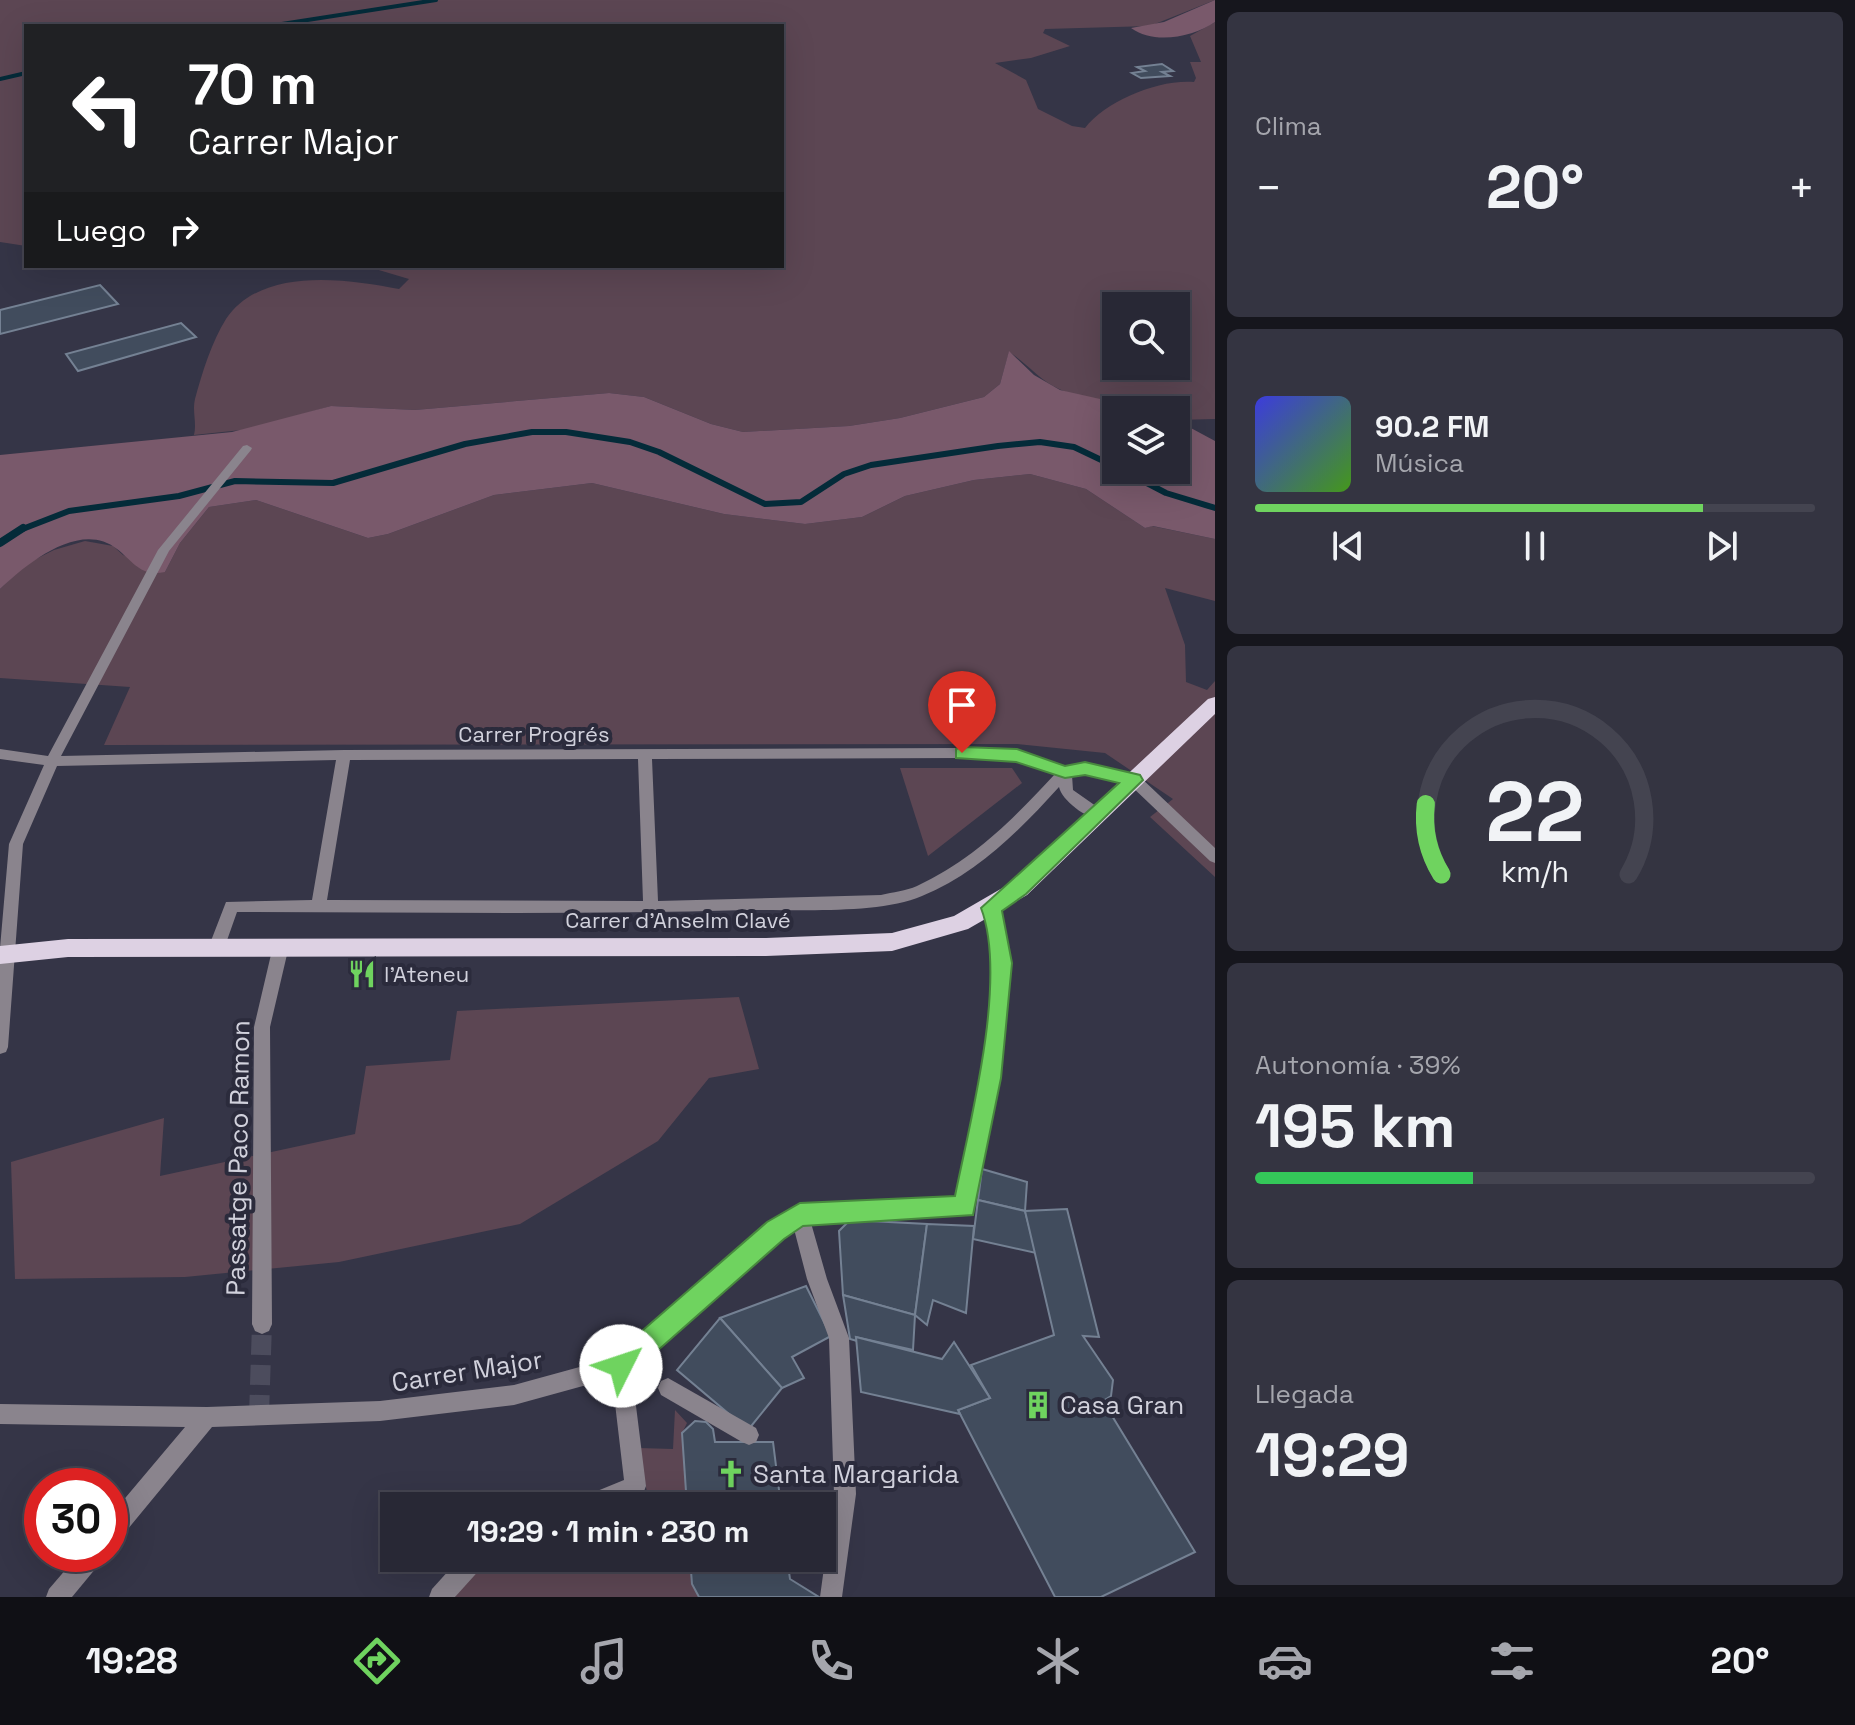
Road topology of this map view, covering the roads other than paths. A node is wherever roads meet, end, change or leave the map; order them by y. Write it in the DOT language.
graph roads {
  1 [pos="247,448"];
  2 [pos="1215,703"];
  3 [pos="0,754"];
  4 [pos="344,755"];
  5 [pos="645,756"];
  6 [pos="52,761"];
  7 [pos="1065,772"];
  8 [pos="1134,780"];
  9 [pos="1098,815"];
  10 [pos="1215,857"];
  11 [pos="319,905"];
  12 [pos="651,907"];
  13 [pos="991,908"];
  14 [pos="217,946"];
  15 [pos="281,946"];
  16 [pos="3,954"];
  17 [pos="0,1047"];
  18 [pos="800,1215"];
  19 [pos="262,1324"];
  20 [pos="629,1370"];
  21 [pos="668,1388"];
  22 [pos="0,1414"];
  23 [pos="207,1417"];
  24 [pos="749,1435"];
  25 [pos="621,1492"];
  26 [pos="128,1511"];
  27 [pos="79,1572"];
  28 [pos="462,1572"];
  29 [pos="60,1595"];
  30 [pos="440,1597"];
  31 [pos="831,1597"];
  1 -- 6 [label="street"];
  2 -- 8 [label="main road, Carrer d'Anselm Clavé"];
  3 -- 6 [label="street, Carrer Progrés"];
  4 -- 5 [label="street, Carrer Progrés"];
  4 -- 6 [label="street, Carrer Progrés"];
  4 -- 11 [label="street"];
  5 -- 7 [label="street, Carrer Progrés"];
  5 -- 12 [label="street"];
  6 -- 16 [label="street"];
  7 -- 8 [label="street"];
  7 -- 9 [label="street"];
  7 -- 12 [label="street, Carrer d'Anselm Clavé"];
  8 -- 9 [label="main road, Carrer d'Anselm Clavé"];
  8 -- 10 [label="street"];
  9 -- 13 [label="main road, Carrer d'Anselm Clavé"];
  11 -- 12 [label="street, Carrer d'Anselm Clavé"];
  11 -- 14 [label="street, Carrer d'Anselm Clavé"];
  13 -- 15 [label="main road, Carrer d'Anselm Clavé"];
  13 -- 18 [label="street"];
  14 -- 15 [label="main road, Carrer d'Anselm Clavé"];
  14 -- 16 [label="main road, Carrer d'Anselm Clavé"];
  15 -- 19 [label="street, Passatge Paco Ramon"];
  16 -- 17 [label="street"];
  18 -- 20 [label="street, Carrer Major"];
  18 -- 31 [label="street"];
  20 -- 23 [label="street, Carrer Major"];
  20 -- 25 [label="street"];
  21 -- 24 [label="street"];
  22 -- 23 [label="street, Carrer Major"];
  23 -- 26 [label="street"];
  27 -- 29 [label="street"];
  28 -- 30 [label="street"];
}
